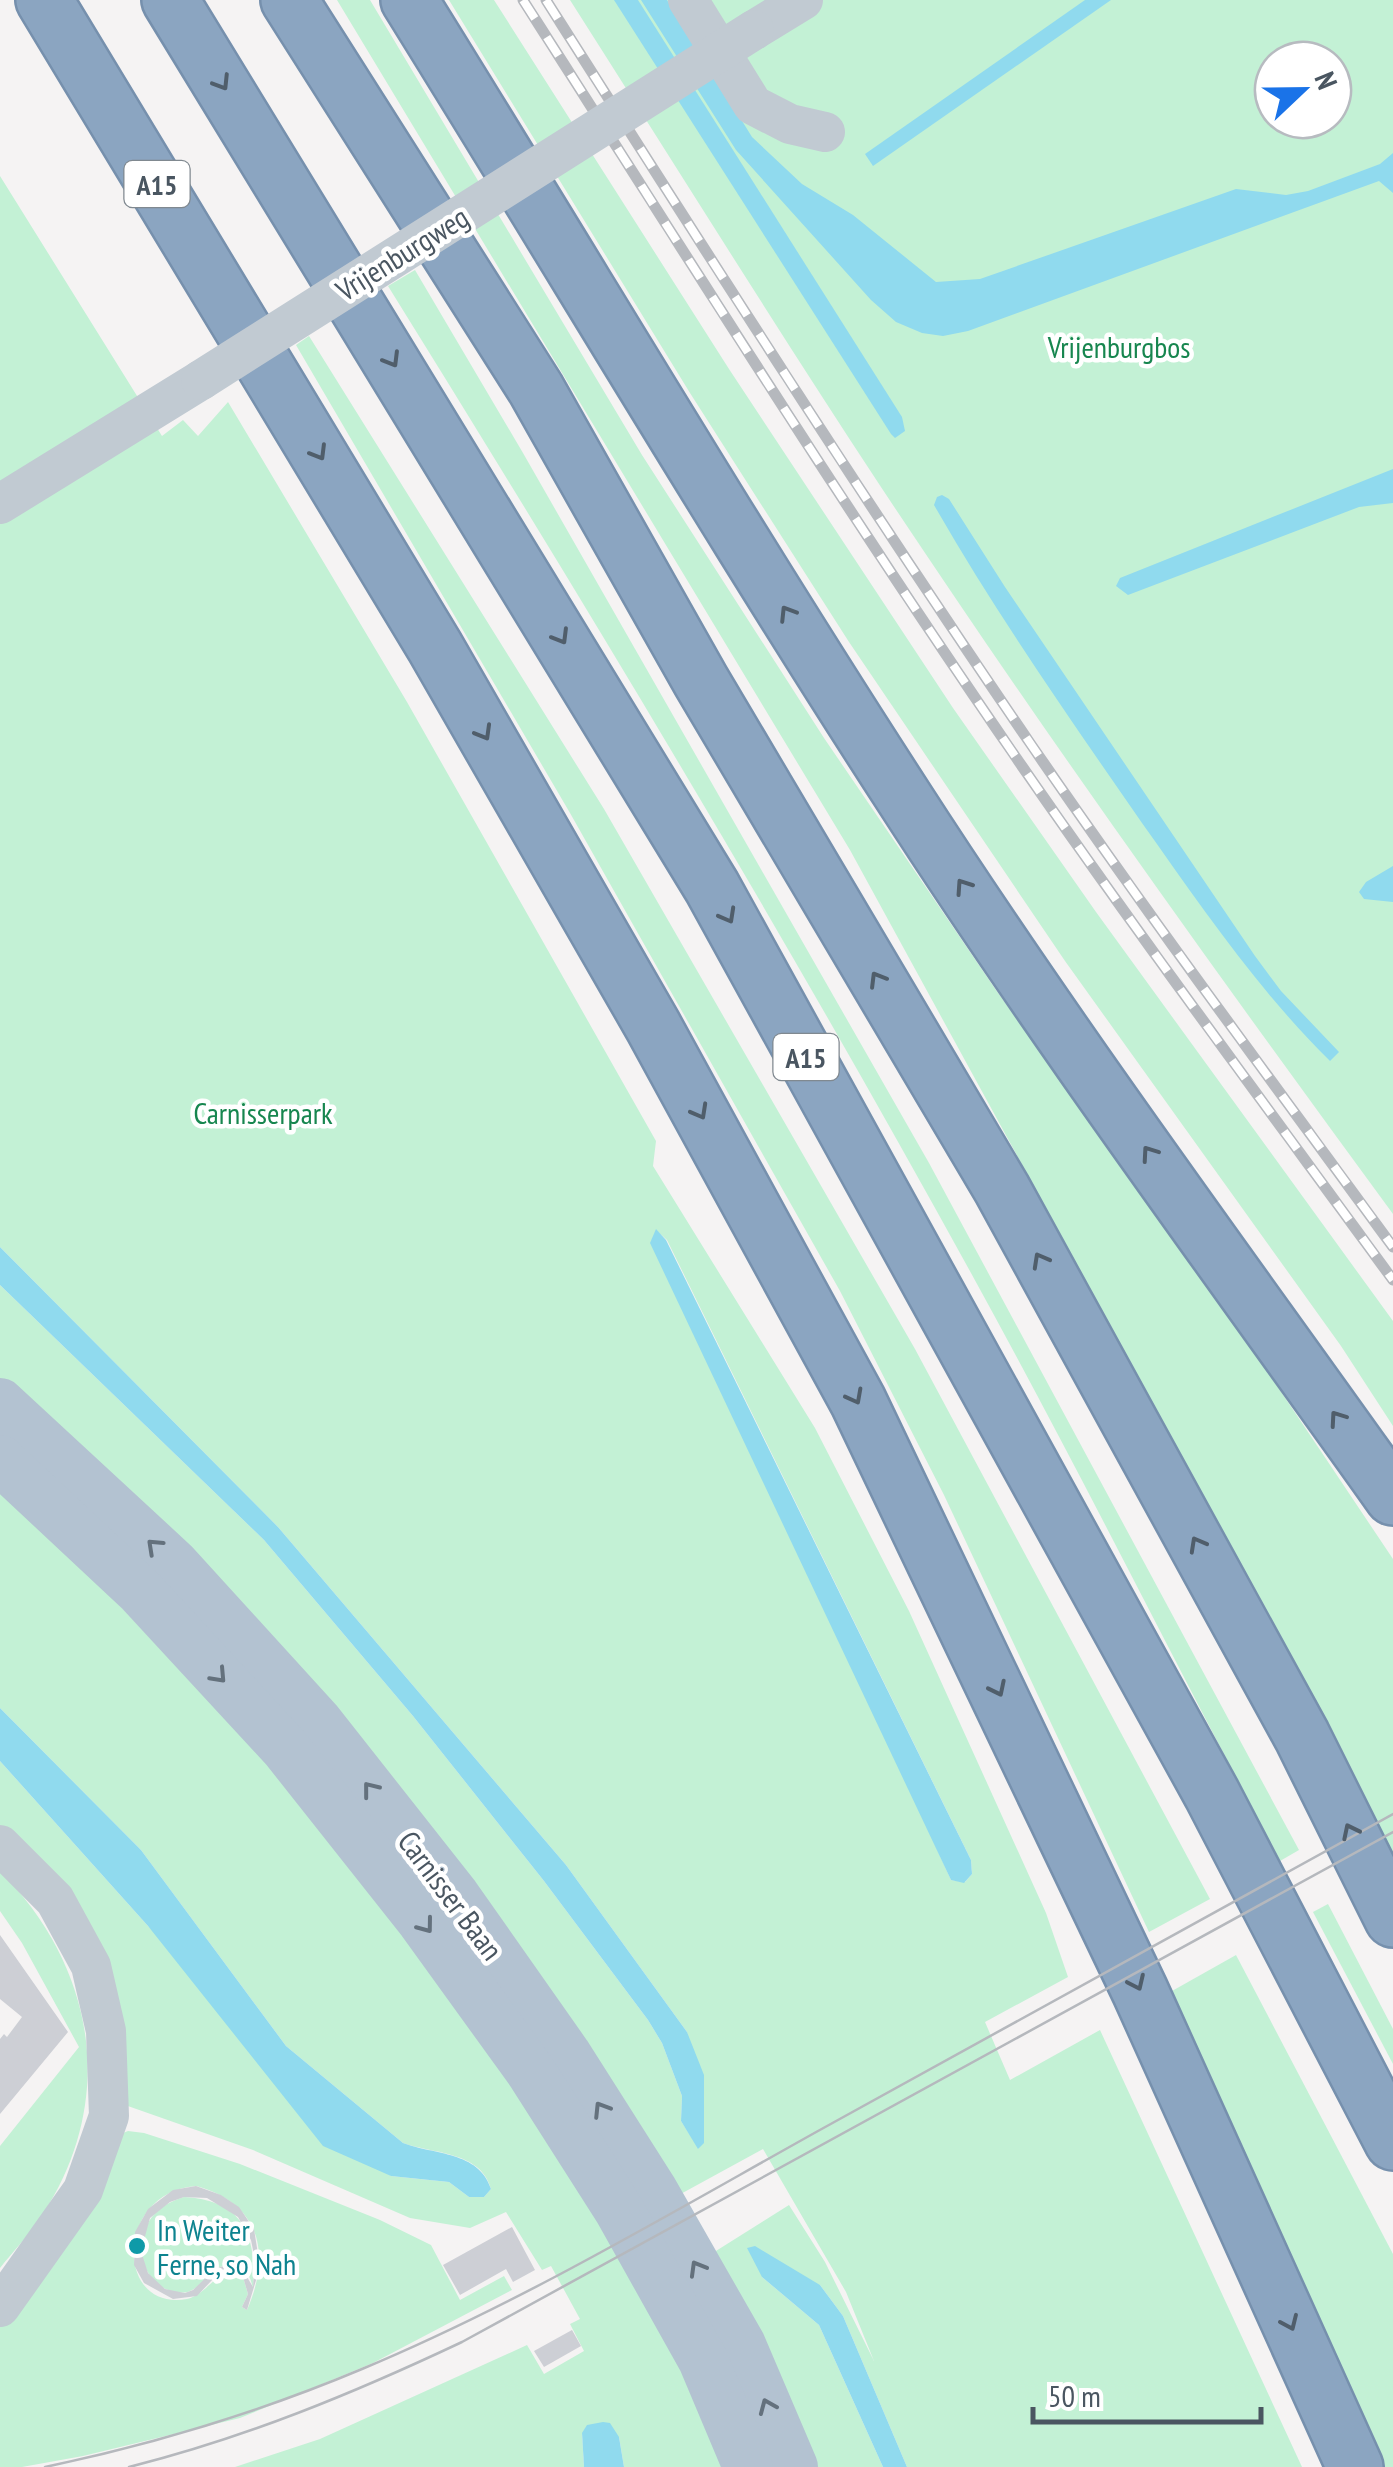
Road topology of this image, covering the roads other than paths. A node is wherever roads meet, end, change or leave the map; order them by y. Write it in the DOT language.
graph roads {
  1 [pos="44,0"];
  2 [pos="74,0"];
  3 [pos="170,0"];
  4 [pos="289,0"];
  5 [pos="409,0"];
  6 [pos="688,0"];
  7 [pos="803,0"];
  8 [pos="826,132"];
  9 [pos="270,369"];
  10 [pos="0,504"];
  11 [pos="0,1403"];
  12 [pos="0,1460"];
  13 [pos="1393,1497"];
  14 [pos="0,1845"];
  15 [pos="1393,1918"];
  16 [pos="1393,2142"];
  17 [pos="0,2306"];
  18 [pos="748,2467"];
  19 [pos="793,2467"];
  20 [pos="1355,2467"];
  1 -- 9 [label="highway, A15"];
  2 -- 9 [label="highway, A15"];
  3 -- 16 [label="highway, A15, one-way"];
  15 -- 4 [label="highway, one-way"];
  13 -- 5 [label="highway, one-way"];
  6 -- 8 [label="street"];
  7 -- 10 [label="street, Vrijenburgweg, bridge"];
  9 -- 20 [label="highway, A15, one-way"];
  19 -- 11 [label="main road, Carnisser Baan, one-way"];
  12 -- 18 [label="main road, Carnisser Baan, one-way"];
  14 -- 17 [label="street"];
}
